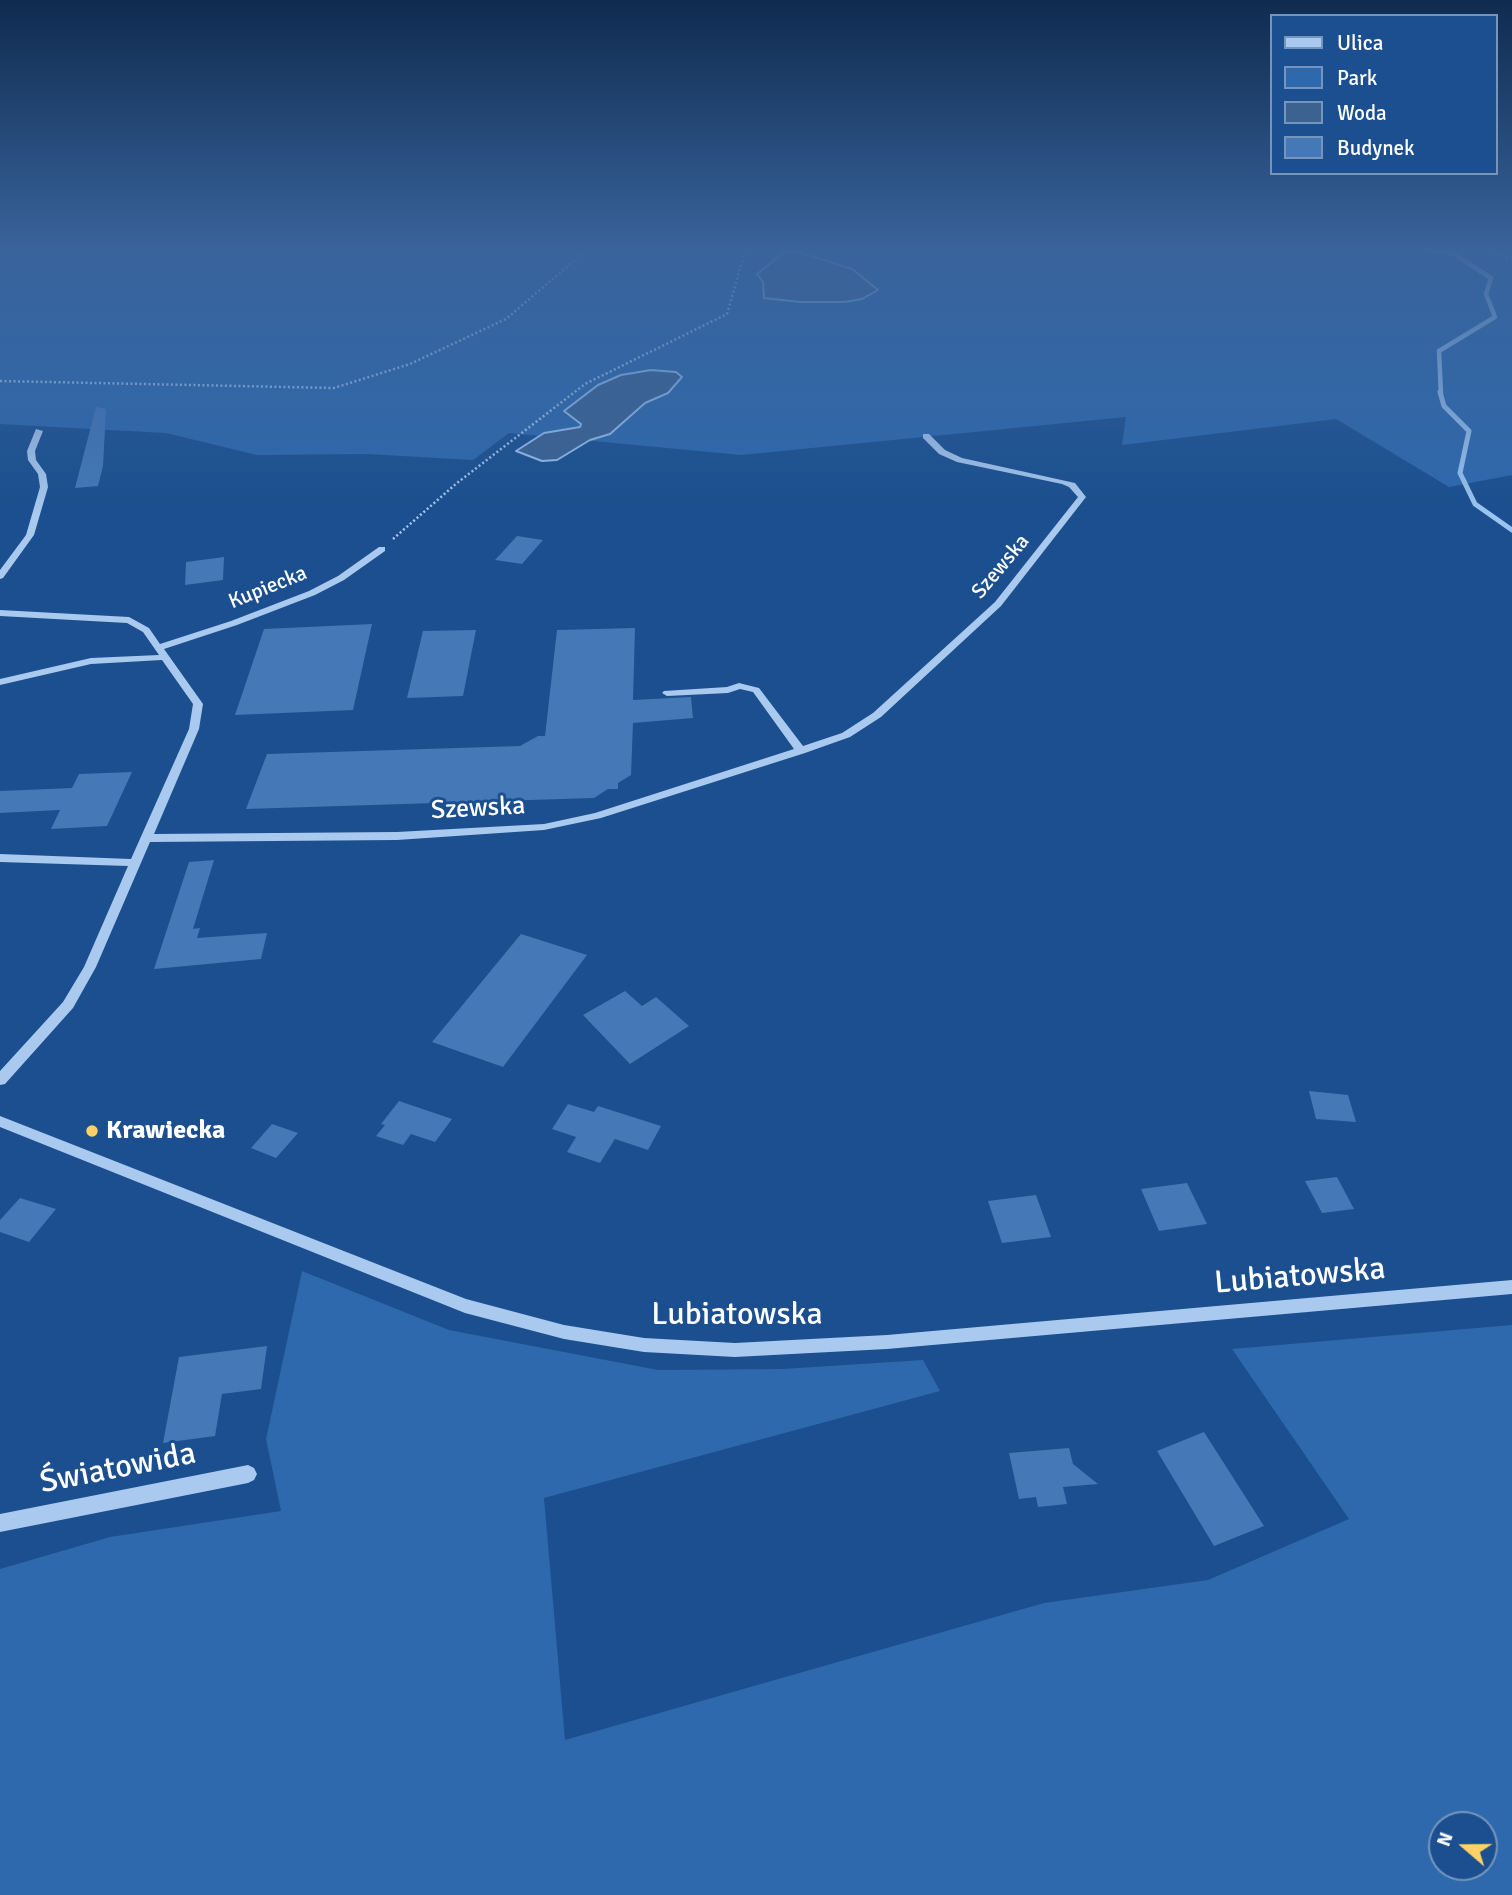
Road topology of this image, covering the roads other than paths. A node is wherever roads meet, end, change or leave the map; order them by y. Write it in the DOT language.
graph roads {
  1 [pos="38,431"];
  2 [pos="926,436"];
  3 [pos="382,549"];
  4 [pos="0,576"];
  5 [pos="0,613"];
  6 [pos="159,647"];
  7 [pos="166,657"];
  8 [pos="0,682"];
  9 [pos="667,693"];
  10 [pos="801,751"];
  11 [pos="146,838"];
  12 [pos="0,858"];
  13 [pos="136,863"];
  14 [pos="0,1080"];
  15 [pos="0,1121"];
  16 [pos="1512,1287"];
  17 [pos="248,1474"];
  18 [pos="0,1523"];
  1 -- 4 [label="street"];
  2 -- 10 [label="street, Szewska"];
  3 -- 6 [label="street, Kupiecka"];
  5 -- 6 [label="street"];
  6 -- 7 [label="street"];
  7 -- 8 [label="street"];
  7 -- 11 [label="street"];
  9 -- 10 [label="street"];
  10 -- 11 [label="street, Szewska"];
  11 -- 13 [label="street"];
  12 -- 13 [label="street"];
  13 -- 14 [label="street"];
  15 -- 16 [label="street, Lubiatowska"];
  17 -- 18 [label="street, Światowida"];
}
